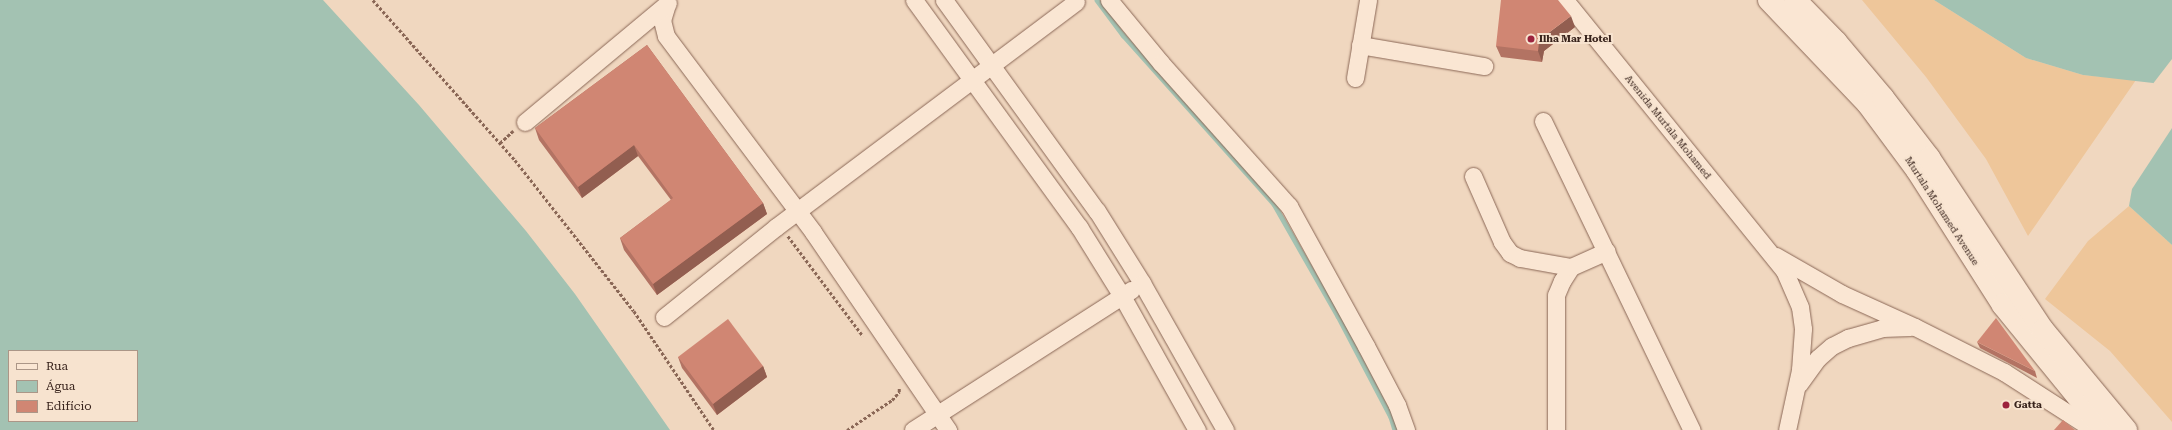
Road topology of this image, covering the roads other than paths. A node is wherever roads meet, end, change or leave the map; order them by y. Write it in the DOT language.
graph roads {
  1 [pos="914,0"];
  2 [pos="944,0"];
  3 [pos="1109,0"];
  4 [pos="1368,0"];
  5 [pos="1565,0"];
  6 [pos="1769,0"];
  7 [pos="1795,0"];
  8 [pos="669,2"];
  9 [pos="1076,2"];
  10 [pos="1360,45"];
  11 [pos="994,66"];
  12 [pos="1484,66"];
  13 [pos="1355,78"];
  14 [pos="974,80"];
  15 [pos="1543,121"];
  16 [pos="525,122"];
  17 [pos="1473,176"];
  18 [pos="798,211"];
  19 [pos="1607,251"];
  20 [pos="1770,253"];
  21 [pos="1571,267"];
  22 [pos="1142,283"];
  23 [pos="1122,296"];
  24 [pos="664,317"];
  25 [pos="1915,327"];
  26 [pos="1794,392"];
  27 [pos="938,414"];
  28 [pos="912,430"];
  29 [pos="948,430"];
  30 [pos="1197,430"];
  31 [pos="1225,430"];
  32 [pos="1406,430"];
  33 [pos="1556,430"];
  34 [pos="1692,430"];
  35 [pos="1787,430"];
  36 [pos="2094,430"];
  37 [pos="2105,430"];
  38 [pos="2126,430"];
  1 -- 14 [label="street"];
  2 -- 11 [label="street"];
  3 -- 32 [label="street"];
  4 -- 10 [label="street"];
  5 -- 20 [label="street, Avenida Murtala Mohamed"];
  6 -- 37 [label="street, Murtala Mohamed Avenue"];
  7 -- 38 [label="street, Murtala Mohamed Avenue"];
  8 -- 16 [label="street"];
  8 -- 18 [label="street"];
  9 -- 11 [label="street"];
  10 -- 12 [label="street"];
  10 -- 13 [label="street"];
  11 -- 14 [label="street"];
  11 -- 22 [label="street"];
  14 -- 18 [label="street"];
  14 -- 23 [label="street"];
  15 -- 19 [label="street"];
  17 -- 21 [label="street"];
  18 -- 24 [label="street"];
  18 -- 27 [label="street"];
  19 -- 21 [label="street"];
  19 -- 34 [label="street"];
  20 -- 25 [label="street"];
  20 -- 26 [label="street, Avenida Murtala Mohamed"];
  21 -- 33 [label="street"];
  22 -- 23 [label="street"];
  22 -- 31 [label="street"];
  23 -- 27 [label="street"];
  23 -- 30 [label="street"];
  25 -- 26 [label="street"];
  25 -- 36 [label="street"];
  26 -- 35 [label="street, Avenida Murtala Mohamed"];
  27 -- 28 [label="street"];
  27 -- 29 [label="street"];
}
